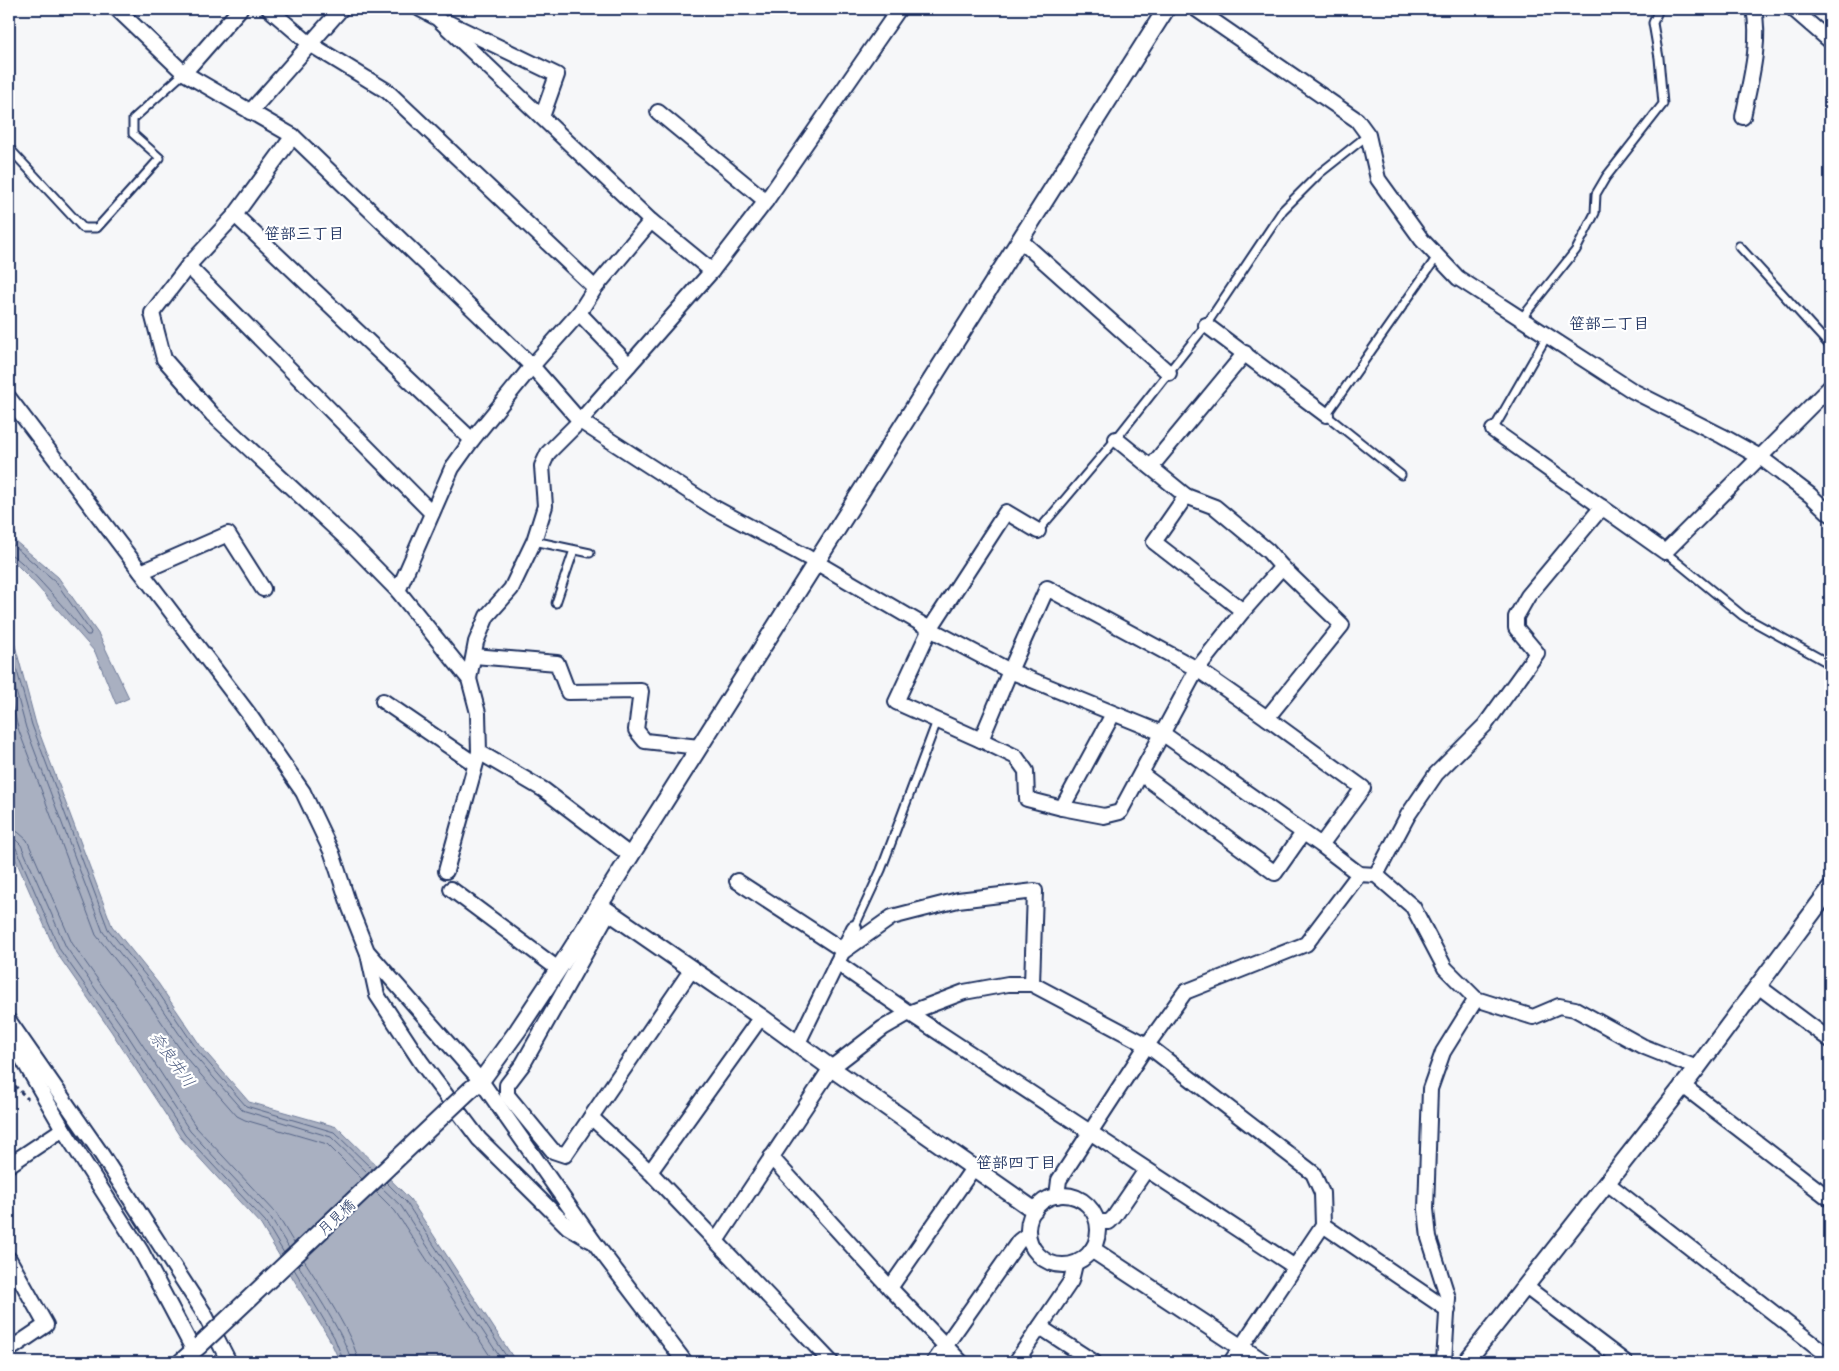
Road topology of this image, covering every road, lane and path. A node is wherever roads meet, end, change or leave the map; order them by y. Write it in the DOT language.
graph roads {
  1 [pos="117,9"];
  2 [pos="240,9"];
  3 [pos="268,9"];
  4 [pos="341,9"];
  5 [pos="420,9"];
  6 [pos="899,9"];
  7 [pos="1166,9"];
  8 [pos="1196,9"];
  9 [pos="1659,9"];
  10 [pos="1754,9"];
  11 [pos="1793,9"];
  12 [pos="437,18"];
  13 [pos="1830,41"];
  14 [pos="310,44"];
  15 [pos="184,73"];
  16 [pos="250,112"];
  17 [pos="658,112"];
  18 [pos="542,117"];
  19 [pos="1743,117"];
  20 [pos="1368,135"];
  21 [pos="293,136"];
  22 [pos="9,148"];
  23 [pos="766,201"];
  24 [pos="235,215"];
  25 [pos="651,221"];
  26 [pos="1020,240"];
  27 [pos="1739,246"];
  28 [pos="1437,256"];
  29 [pos="188,266"];
  30 [pos="712,271"];
  31 [pos="595,288"];
  32 [pos="579,313"];
  33 [pos="1521,320"];
  34 [pos="1206,325"];
  35 [pos="1547,336"];
  36 [pos="1830,346"];
  37 [pos="1245,354"];
  38 [pos="629,365"];
  39 [pos="532,366"];
  40 [pos="1168,373"];
  41 [pos="1830,387"];
  42 [pos="9,398"];
  43 [pos="1326,415"];
  44 [pos="580,420"];
  45 [pos="1494,430"];
  46 [pos="1116,439"];
  47 [pos="472,440"];
  48 [pos="1760,458"];
  49 [pos="1151,467"];
  50 [pos="1401,475"];
  51 [pos="1186,496"];
  52 [pos="1602,507"];
  53 [pos="432,513"];
  54 [pos="1830,514"];
  55 [pos="1038,531"];
  56 [pos="534,541"];
  57 [pos="574,550"];
  58 [pos="1665,552"];
  59 [pos="590,553"];
  60 [pos="816,563"];
  61 [pos="1282,567"];
  62 [pos="141,572"];
  63 [pos="263,589"];
  64 [pos="398,591"];
  65 [pos="556,603"];
  66 [pos="1244,611"];
  67 [pos="930,629"];
  68 [pos="474,656"];
  69 [pos="1830,664"];
  70 [pos="1197,669"];
  71 [pos="1010,670"];
  72 [pos="469,678"];
  73 [pos="383,701"];
  74 [pos="1113,714"];
  75 [pos="1267,718"];
  76 [pos="937,721"];
  77 [pos="1162,733"];
  78 [pos="981,740"];
  79 [pos="699,747"];
  80 [pos="477,758"];
  81 [pos="1140,774"];
  82 [pos="1062,808"];
  83 [pos="1303,832"];
  84 [pos="1320,845"];
  85 [pos="631,856"];
  86 [pos="446,871"];
  87 [pos="1359,874"];
  88 [pos="1376,875"];
  89 [pos="737,881"];
  90 [pos="451,889"];
  91 [pos="1830,889"];
  92 [pos="604,908"];
  93 [pos="854,928"];
  94 [pos="367,951"];
  95 [pos="840,957"];
  96 [pos="558,969"];
  97 [pos="692,969"];
  98 [pos="1032,984"];
  99 [pos="1758,986"];
  100 [pos="1476,999"];
  101 [pos="909,1013"];
  102 [pos="761,1017"];
  103 [pos="9,1021"];
  104 [pos="9,1031"];
  105 [pos="1830,1040"];
  106 [pos="798,1043"];
  107 [pos="1147,1045"];
  108 [pos="830,1068"];
  109 [pos="1697,1068"];
  110 [pos="476,1085"];
  111 [pos="1682,1085"];
  112 [pos="591,1117"];
  113 [pos="63,1128"];
  114 [pos="1091,1132"];
  115 [pos="771,1157"];
  116 [pos="9,1165"];
  117 [pos="974,1168"];
  118 [pos="1146,1170"];
  119 [pos="650,1172"];
  120 [pos="1607,1183"];
  121 [pos="1056,1196"];
  122 [pos="1830,1200"];
  123 [pos="1034,1210"];
  124 [pos="1098,1222"];
  125 [pos="1323,1225"];
  126 [pos="1028,1234"];
  127 [pos="716,1241"];
  128 [pos="594,1242"];
  129 [pos="1093,1250"];
  130 [pos="9,1259"];
  131 [pos="1075,1264"];
  132 [pos="1295,1267"];
  133 [pos="1526,1287"];
  134 [pos="890,1288"];
  135 [pos="1448,1310"];
  136 [pos="1040,1328"];
  137 [pos="946,1345"];
  138 [pos="1241,1347"];
  139 [pos="9,1350"];
  140 [pos="198,1352"];
  141 [pos="1830,1357"];
  142 [pos="181,1362"];
  143 [pos="229,1362"];
  144 [pos="685,1362"];
  145 [pos="831,1362"];
  146 [pos="934,1362"];
  147 [pos="961,1362"];
  148 [pos="1016,1362"];
  149 [pos="1094,1362"];
  150 [pos="1231,1362"];
  151 [pos="1263,1362"];
  152 [pos="1444,1362"];
  153 [pos="1466,1362"];
  154 [pos="1625,1362"];
  1 -- 15 [label="street"];
  2 -- 15 [label="street"];
  3 -- 14 [label="street"];
  4 -- 14 [label="street"];
  5 -- 12 [label="street"];
  6 -- 23 [label="street"];
  7 -- 26 [label="street, 月見橋"];
  8 -- 20 [label="street"];
  9 -- 33 [label="lane"];
  10 -- 19 [label="street"];
  11 -- 13 [label="street"];
  12 -- 18 [label="street"];
  12 -- 18 [label="street"];
  14 -- 16 [label="street"];
  14 -- 31 [label="street"];
  15 -- 16 [label="street"];
  15 -- 22 [label="lane"];
  16 -- 21 [label="street"];
  17 -- 23 [label="street"];
  18 -- 25 [label="street"];
  20 -- 28 [label="street"];
  20 -- 34 [label="lane"];
  21 -- 24 [label="street"];
  21 -- 39 [label="street"];
  23 -- 30 [label="street"];
  24 -- 29 [label="street"];
  24 -- 47 [label="street"];
  25 -- 30 [label="street"];
  25 -- 31 [label="street"];
  26 -- 40 [label="street"];
  26 -- 60 [label="street, 月見橋"];
  27 -- 36 [label="lane"];
  28 -- 33 [label="street"];
  28 -- 43 [label="lane"];
  29 -- 53 [label="street"];
  29 -- 64 [label="street"];
  30 -- 38 [label="street"];
  31 -- 32 [label="street"];
  32 -- 38 [label="street"];
  32 -- 39 [label="street"];
  33 -- 35 [label="street"];
  34 -- 37 [label="street"];
  34 -- 40 [label="lane"];
  35 -- 45 [label="lane"];
  35 -- 48 [label="street"];
  37 -- 43 [label="street"];
  37 -- 49 [label="street"];
  38 -- 44 [label="street"];
  39 -- 44 [label="street"];
  39 -- 47 [label="street"];
  40 -- 46 [label="lane"];
  41 -- 48 [label="street"];
  42 -- 62 [label="street"];
  43 -- 50 [label="lane"];
  44 -- 56 [label="street"];
  44 -- 60 [label="street"];
  45 -- 52 [label="street"];
  46 -- 49 [label="street"];
  46 -- 55 [label="lane"];
  47 -- 53 [label="street"];
  48 -- 54 [label="street"];
  48 -- 58 [label="street"];
  49 -- 51 [label="street"];
  51 -- 61 [label="street"];
  51 -- 66 [label="street"];
  52 -- 58 [label="street"];
  52 -- 88 [label="street"];
  53 -- 64 [label="street"];
  55 -- 67 [label="street"];
  56 -- 57 [label="lane"];
  56 -- 68 [label="street"];
  57 -- 59 [label="lane"];
  57 -- 65 [label="lane"];
  58 -- 69 [label="lane"];
  60 -- 67 [label="street"];
  60 -- 79 [label="street, 月見橋"];
  61 -- 66 [label="street"];
  61 -- 75 [label="street"];
  62 -- 63 [label="street"];
  62 -- 94 [label="street"];
  64 -- 72 [label="street"];
  66 -- 70 [label="street"];
  67 -- 71 [label="street"];
  67 -- 76 [label="street"];
  68 -- 72 [label="street"];
  68 -- 79 [label="street"];
  70 -- 71 [label="street"];
  70 -- 75 [label="street"];
  70 -- 77 [label="street"];
  71 -- 74 [label="street"];
  71 -- 78 [label="street"];
  72 -- 80 [label="street"];
  73 -- 80 [label="street"];
  74 -- 77 [label="street"];
  74 -- 82 [label="street"];
  75 -- 84 [label="street"];
  76 -- 78 [label="street"];
  76 -- 93 [label="lane"];
  77 -- 81 [label="street"];
  77 -- 83 [label="street"];
  78 -- 82 [label="street"];
  79 -- 85 [label="street, 月見橋"];
  80 -- 85 [label="street"];
  80 -- 86 [label="street"];
  81 -- 82 [label="street"];
  81 -- 83 [label="street"];
  83 -- 84 [label="street"];
  84 -- 87 [label="street"];
  85 -- 92 [label="street, 月見橋"];
  87 -- 88 [label="street"];
  87 -- 107 [label="street"];
  88 -- 100 [label="street"];
  89 -- 95 [label="street"];
  90 -- 96 [label="street"];
  91 -- 99 [label="street"];
  92 -- 96 [label="street, 月見橋"];
  92 -- 97 [label="street"];
  92 -- 112 [label="street"];
  93 -- 95 [label="street"];
  94 -- 110 [label="street"];
  94 -- 128 [label="street"];
  95 -- 98 [label="street"];
  95 -- 101 [label="street"];
  95 -- 106 [label="street"];
  96 -- 110 [label="street, 月見橋"];
  97 -- 102 [label="street"];
  97 -- 112 [label="street"];
  98 -- 101 [label="street"];
  98 -- 107 [label="street"];
  99 -- 105 [label="street"];
  99 -- 109 [label="street"];
  100 -- 109 [label="street"];
  100 -- 135 [label="street"];
  101 -- 108 [label="street"];
  101 -- 114 [label="street"];
  102 -- 106 [label="street"];
  102 -- 119 [label="street"];
  103 -- 143 [label="street"];
  104 -- 113 [label="street"];
  106 -- 108 [label="street"];
  107 -- 114 [label="street"];
  107 -- 125 [label="street"];
  108 -- 115 [label="street"];
  108 -- 117 [label="street"];
  109 -- 111 [label="street"];
  110 -- 128 [label="street"];
  110 -- 140 [label="street, 月見橋, bridge"];
  111 -- 120 [label="street"];
  111 -- 122 [label="street"];
  112 -- 119 [label="street"];
  113 -- 116 [label="street"];
  113 -- 140 [label="street"];
  114 -- 118 [label="street"];
  114 -- 121 [label="street"];
  115 -- 127 [label="street"];
  115 -- 134 [label="street"];
  117 -- 123 [label="street"];
  117 -- 134 [label="street"];
  118 -- 124 [label="street"];
  118 -- 132 [label="street"];
  119 -- 127 [label="street"];
  120 -- 133 [label="street"];
  120 -- 141 [label="street"];
  121 -- 123 [label="street"];
  121 -- 124 [label="street"];
  123 -- 126 [label="street"];
  124 -- 129 [label="street"];
  125 -- 132 [label="street"];
  125 -- 135 [label="street"];
  126 -- 131 [label="street"];
  126 -- 137 [label="street"];
  127 -- 145 [label="street"];
  128 -- 144 [label="street"];
  129 -- 131 [label="street"];
  129 -- 138 [label="street"];
  130 -- 139 [label="street"];
  131 -- 136 [label="street"];
  132 -- 138 [label="street"];
  133 -- 153 [label="street"];
  133 -- 154 [label="street"];
  134 -- 137 [label="street"];
  135 -- 152 [label="street"];
  136 -- 148 [label="street"];
  136 -- 149 [label="street"];
  137 -- 146 [label="street"];
  137 -- 147 [label="street"];
  138 -- 150 [label="street"];
  138 -- 151 [label="street"];
  140 -- 142 [label="street, 月見橋"];
}
